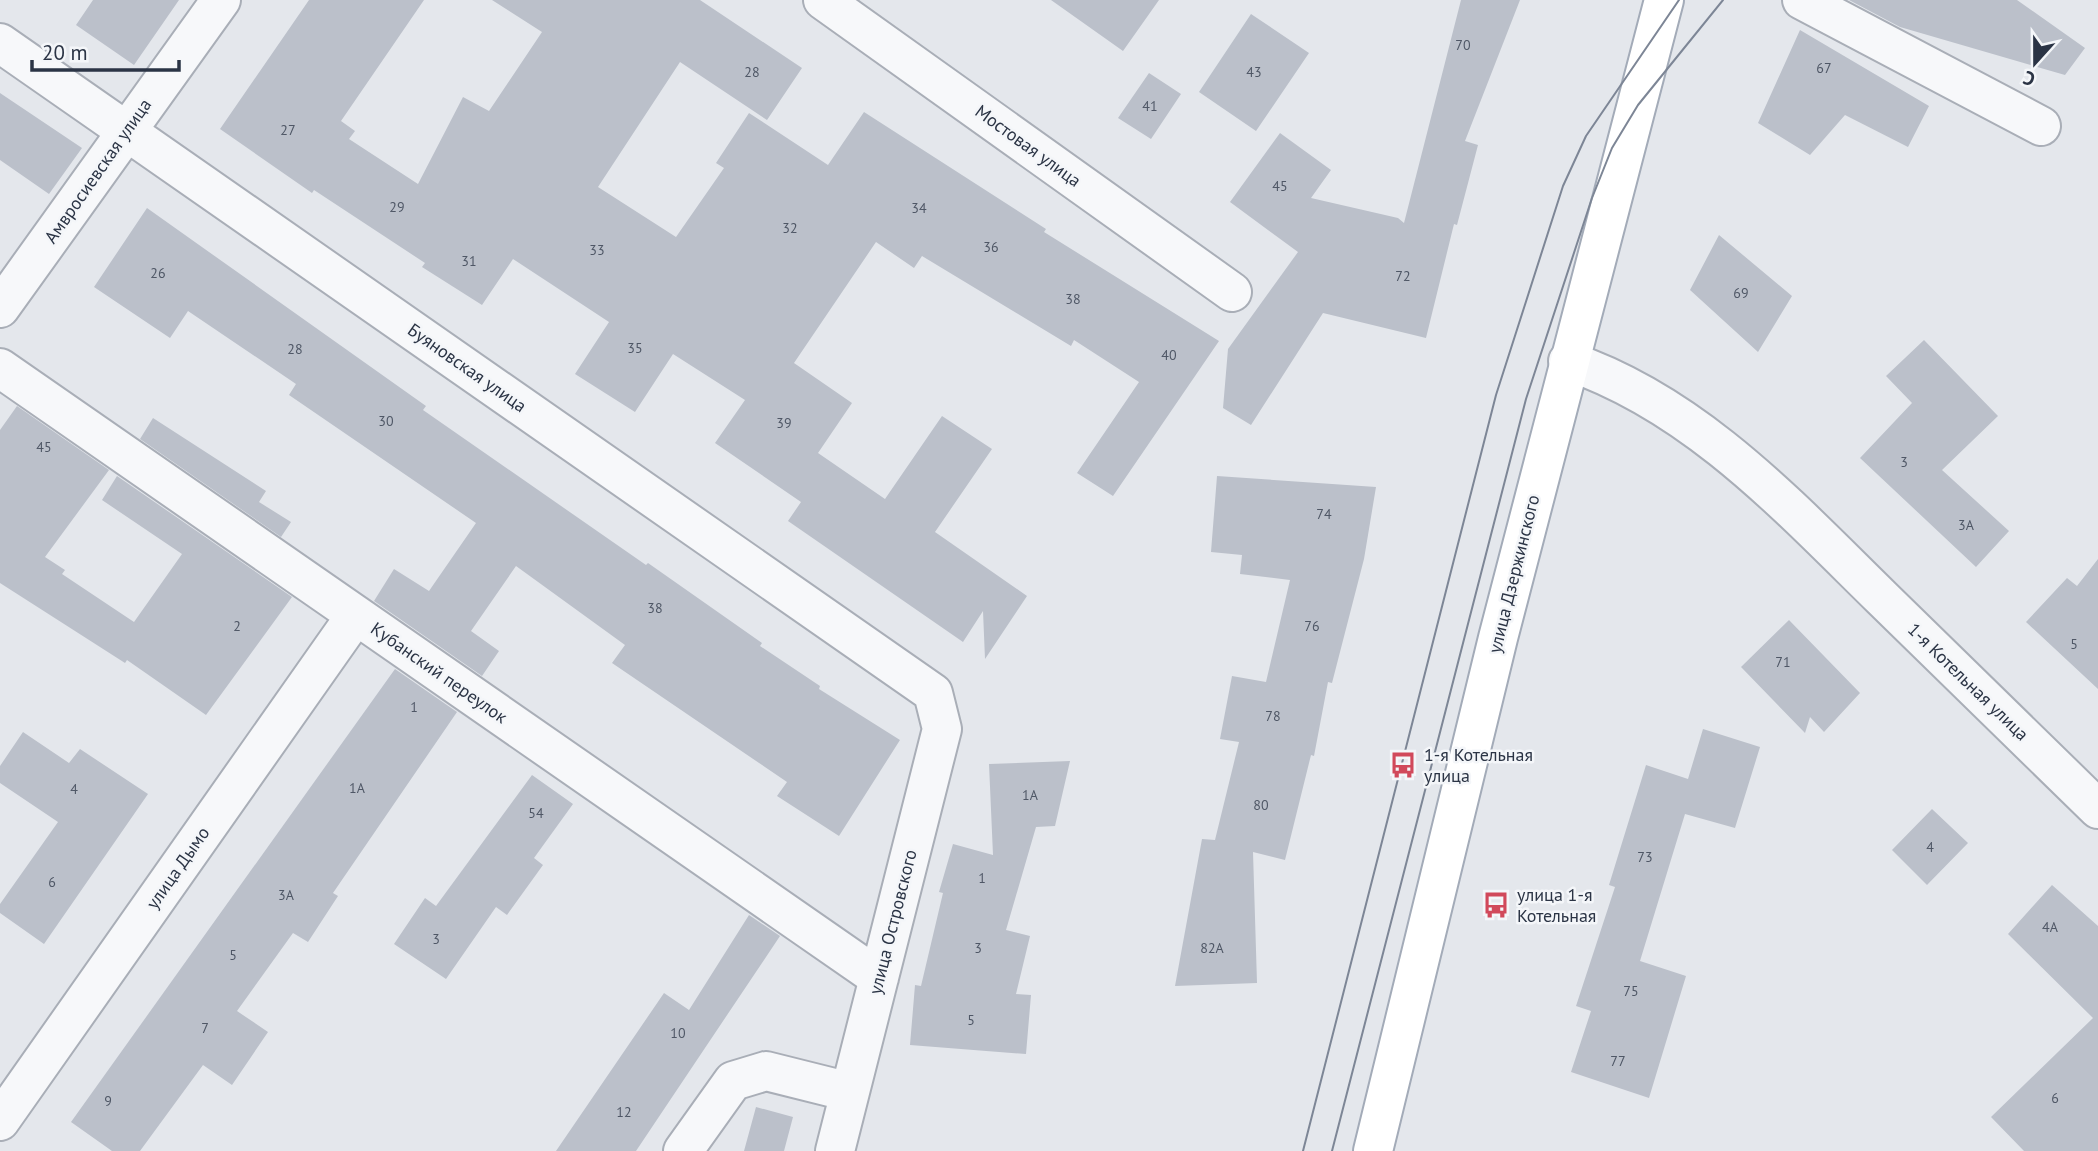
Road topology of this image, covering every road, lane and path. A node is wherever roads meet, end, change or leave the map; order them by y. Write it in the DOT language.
graph roads {
  1 [pos="221,0"];
  2 [pos="823,0"];
  3 [pos="1664,0"];
  4 [pos="1802,0"];
  5 [pos="0,43"];
  6 [pos="2041,125"];
  7 [pos="126,131"];
  8 [pos="1232,292"];
  9 [pos="0,308"];
  10 [pos="1568,361"];
  11 [pos="0,368"];
  12 [pos="356,615"];
  13 [pos="933,693"];
  14 [pos="2098,809"];
  15 [pos="878,978"];
  16 [pos="850,1092"];
  17 [pos="0,1121"];
  18 [pos="683,1151"];
  19 [pos="835,1151"];
  20 [pos="1373,1151"];
  1 -- 7 [label="street, Амвросиевская улица"];
  2 -- 8 [label="street, Мостовая улица"];
  3 -- 10 [label="main road, улица Дзержинского"];
  4 -- 6 [label="street"];
  5 -- 7 [label="street, Буяновская улица"];
  7 -- 9 [label="street, Амвросиевская улица"];
  7 -- 13 [label="street, Буяновская улица"];
  10 -- 14 [label="street, 1-я Котельная улица"];
  10 -- 20 [label="main road, улица Дзержинского"];
  11 -- 12 [label="street, Кубанский переулок"];
  12 -- 15 [label="street, Кубанский переулок"];
  12 -- 17 [label="street, улица Дымо"];
  13 -- 15 [label="street, улица Островского"];
  15 -- 16 [label="street, улица Островского"];
  16 -- 18 [label="street"];
  16 -- 19 [label="street, улица Островского"];
}
